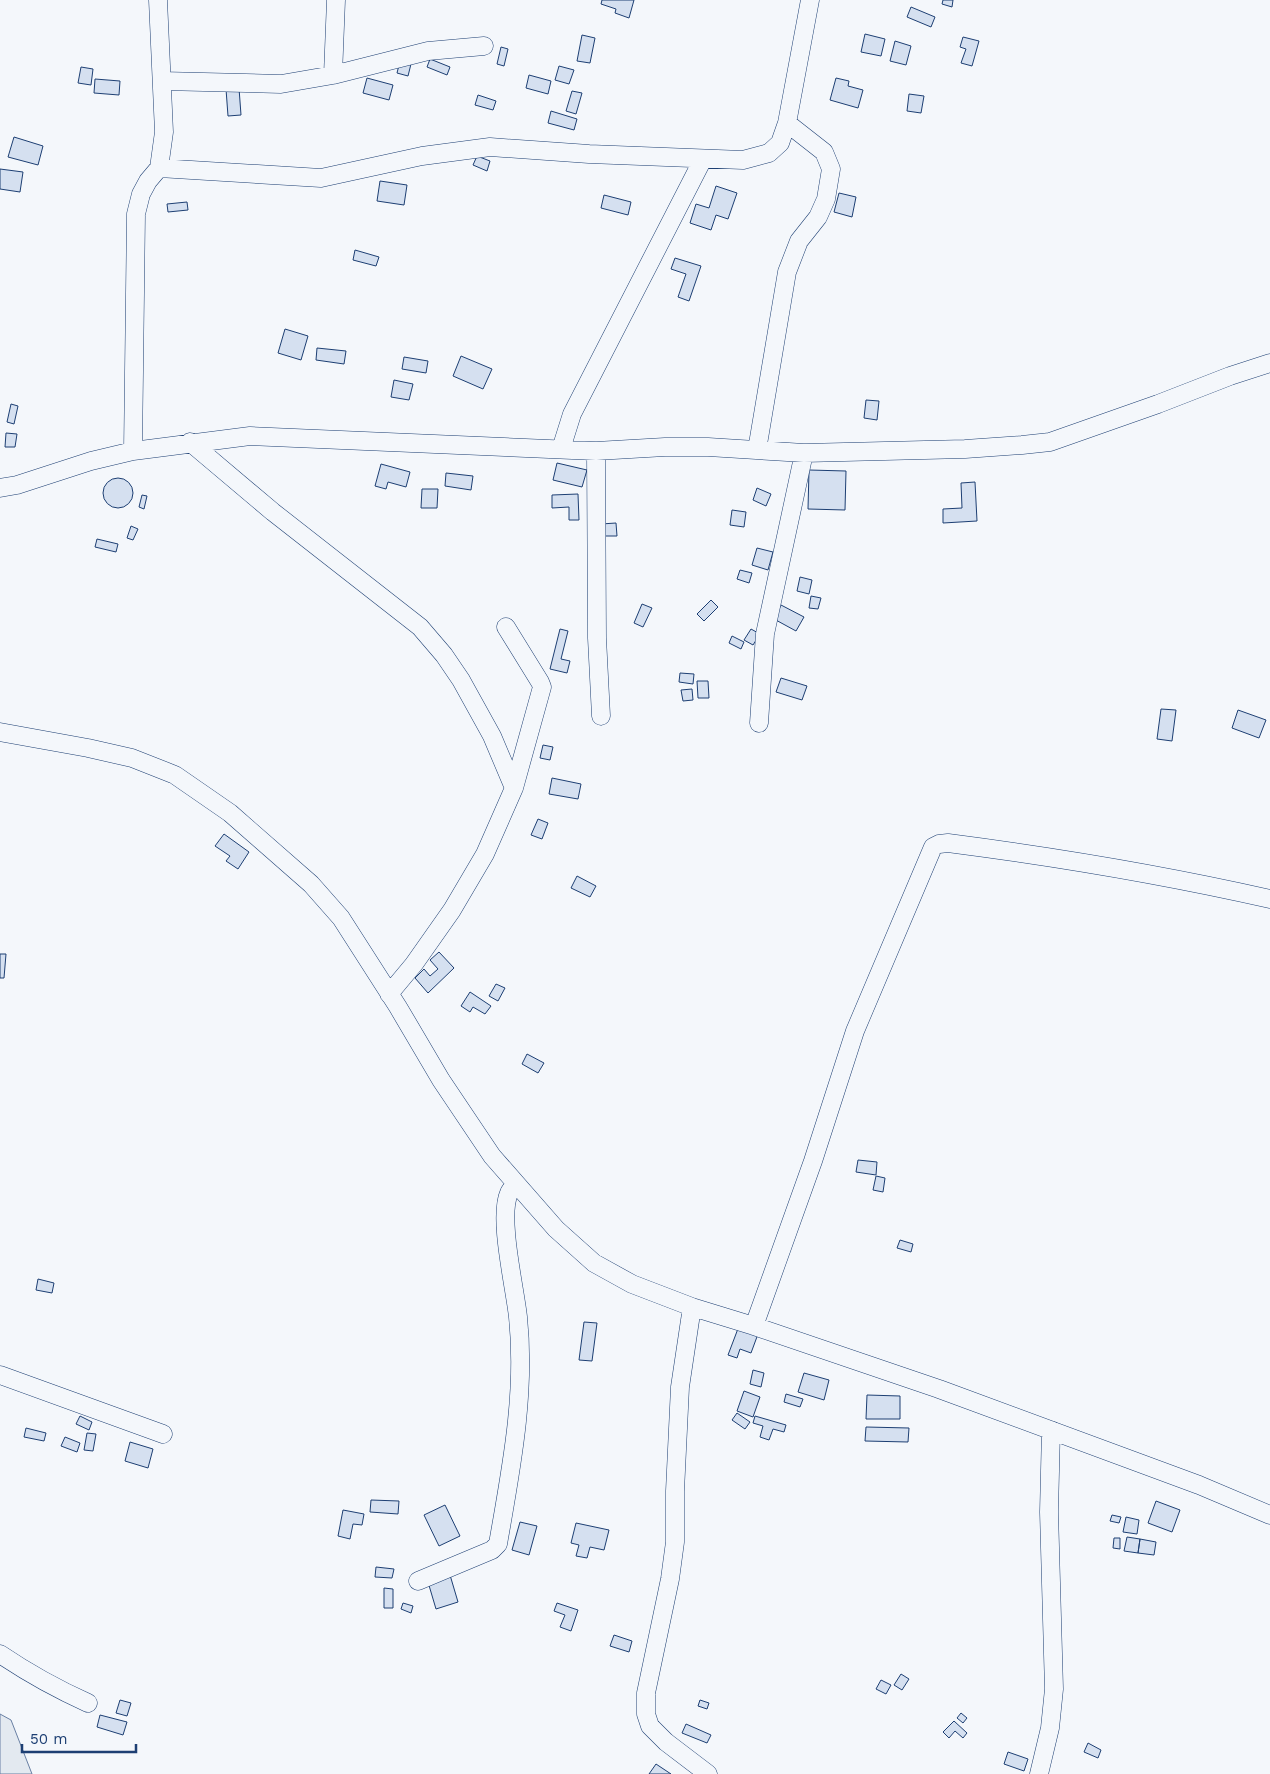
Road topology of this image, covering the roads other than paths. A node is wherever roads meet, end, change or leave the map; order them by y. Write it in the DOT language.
graph roads {
  1 [pos="158,0"];
  2 [pos="336,0"];
  3 [pos="810,0"];
  4 [pos="484,46"];
  5 [pos="333,75"];
  6 [pos="162,81"];
  7 [pos="788,123"];
  8 [pos="703,158"];
  9 [pos="159,168"];
  10 [pos="1270,363"];
  11 [pos="190,442"];
  12 [pos="560,449"];
  13 [pos="757,450"];
  14 [pos="133,451"];
  15 [pos="596,451"];
  16 [pos="804,453"];
  17 [pos="0,488"];
  18 [pos="506,627"];
  19 [pos="601,716"];
  20 [pos="760,723"];
  21 [pos="0,732"];
  22 [pos="514,788"];
  23 [pos="1270,899"];
  24 [pos="389,994"];
  25 [pos="516,1184"];
  26 [pos="692,1307"];
  27 [pos="754,1326"];
  28 [pos="0,1375"];
  29 [pos="1051,1430"];
  30 [pos="163,1434"];
  31 [pos="1270,1515"];
  32 [pos="418,1581"];
  33 [pos="0,1654"];
  34 [pos="88,1702"];
  35 [pos="708,1774"];
  36 [pos="1039,1774"];
  1 -- 6 [label="street"];
  2 -- 5 [label="street"];
  3 -- 7 [label="street"];
  4 -- 5 [label="street"];
  5 -- 6 [label="street"];
  6 -- 9 [label="street"];
  7 -- 8 [label="street"];
  7 -- 13 [label="street"];
  8 -- 9 [label="street"];
  8 -- 12 [label="street"];
  9 -- 14 [label="street"];
  10 -- 16 [label="street"];
  11 -- 12 [label="street"];
  11 -- 14 [label="street"];
  11 -- 22 [label="street"];
  12 -- 15 [label="street"];
  13 -- 15 [label="street"];
  13 -- 16 [label="street"];
  14 -- 17 [label="street"];
  15 -- 19 [label="street"];
  16 -- 20 [label="street"];
  18 -- 22 [label="street"];
  21 -- 24 [label="street"];
  22 -- 24 [label="street"];
  23 -- 27 [label="street"];
  24 -- 25 [label="street"];
  25 -- 26 [label="street"];
  25 -- 32 [label="street"];
  26 -- 27 [label="street"];
  26 -- 35 [label="street"];
  27 -- 29 [label="street"];
  28 -- 30 [label="street"];
  29 -- 31 [label="street"];
  29 -- 36 [label="street"];
  33 -- 34 [label="street"];
}
